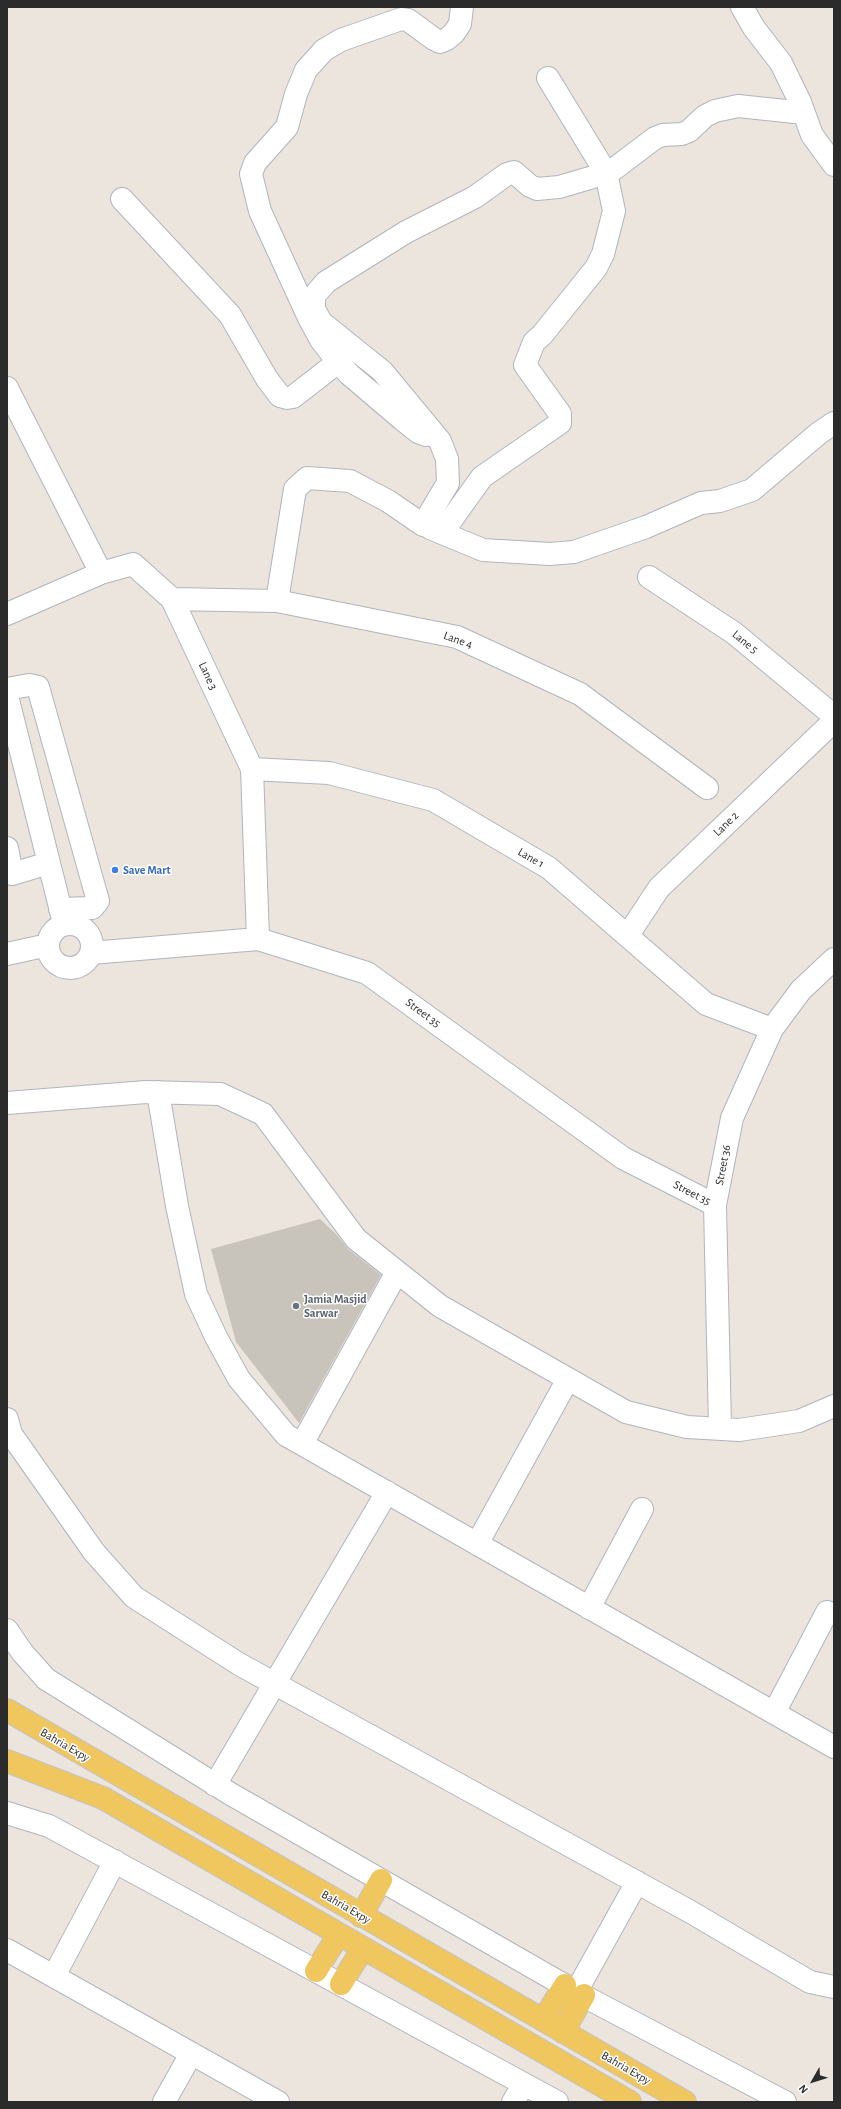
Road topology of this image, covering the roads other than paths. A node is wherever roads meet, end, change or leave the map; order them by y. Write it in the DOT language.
graph roads {
  1 [pos="462,7"];
  2 [pos="742,7"];
  3 [pos="548,78"];
  4 [pos="804,113"];
  5 [pos="834,165"];
  6 [pos="606,173"];
  7 [pos="122,199"];
  8 [pos="338,362"];
  9 [pos="7,388"];
  10 [pos="834,423"];
  11 [pos="440,441"];
  12 [pos="432,529"];
  13 [pos="101,573"];
  14 [pos="649,577"];
  15 [pos="172,599"];
  16 [pos="277,601"];
  17 [pos="7,614"];
  18 [pos="7,689"];
  19 [pos="7,696"];
  20 [pos="834,716"];
  21 [pos="834,721"];
  22 [pos="252,769"];
  23 [pos="707,788"];
  24 [pos="7,848"];
  25 [pos="49,862"];
  26 [pos="62,917"];
  27 [pos="628,935"];
  28 [pos="258,939"];
  29 [pos="48,945"];
  30 [pos="91,953"];
  31 [pos="7,954"];
  32 [pos="834,959"];
  33 [pos="772,1029"];
  34 [pos="158,1092"];
  35 [pos="7,1103"];
  36 [pos="715,1205"];
  37 [pos="397,1272"];
  38 [pos="568,1379"];
  39 [pos="834,1406"];
  40 [pos="7,1419"];
  41 [pos="720,1428"];
  42 [pos="302,1444"];
  43 [pos="387,1492"];
  44 [pos="642,1509"];
  45 [pos="477,1544"];
  46 [pos="589,1608"];
  47 [pos="827,1612"];
  48 [pos="7,1630"];
  49 [pos="275,1684"];
  50 [pos="7,1710"];
  51 [pos="774,1713"];
  52 [pos="834,1747"];
  53 [pos="7,1761"];
  54 [pos="216,1785"];
  55 [pos="7,1813"];
  56 [pos="115,1861"];
  57 [pos="381,1880"];
  58 [pos="637,1882"];
  59 [pos="361,1916"];
  60 [pos="339,1934"];
  61 [pos="363,1948"];
  62 [pos="7,1950"];
  63 [pos="316,1971"];
  64 [pos="54,1976"];
  65 [pos="341,1984"];
  66 [pos="834,1987"];
  67 [pos="575,1991"];
  68 [pos="543,2020"];
  69 [pos="563,2032"];
  70 [pos="191,2054"];
  71 [pos="518,2093"];
  72 [pos="164,2102"];
  73 [pos="278,2102"];
  74 [pos="557,2102"];
  75 [pos="630,2102"];
  76 [pos="685,2102"];
  77 [pos="785,2102"];
  1 -- 8 [label="street"];
  2 -- 4 [label="street"];
  3 -- 6 [label="street"];
  4 -- 5 [label="street"];
  4 -- 6 [label="street"];
  6 -- 11 [label="street"];
  6 -- 12 [label="street"];
  7 -- 8 [label="street"];
  8 -- 11 [label="street"];
  9 -- 13 [label="street"];
  10 -- 12 [label="street"];
  11 -- 12 [label="street"];
  12 -- 16 [label="street"];
  13 -- 15 [label="street, Lane 3"];
  13 -- 17 [label="street, Lane 3"];
  14 -- 20 [label="street, Lane 5"];
  15 -- 16 [label="street, Lane 4"];
  15 -- 22 [label="street, Lane 3"];
  16 -- 23 [label="street, Lane 4"];
  18 -- 26 [label="street"];
  19 -- 25 [label="street"];
  21 -- 27 [label="street, Lane 2"];
  22 -- 27 [label="street, Lane 1"];
  22 -- 28 [label="street, Lane 3"];
  24 -- 25 [label="street"];
  25 -- 26 [label="street"];
  26 -- 29 [label="street"];
  26 -- 30 [label="street"];
  27 -- 33 [label="street, Lane 1"];
  28 -- 30 [label="street, Street 35"];
  28 -- 36 [label="street, Street 35"];
  29 -- 30 [label="street"];
  29 -- 31 [label="street"];
  32 -- 33 [label="street, Street 36"];
  33 -- 36 [label="street, Street 36"];
  34 -- 35 [label="street"];
  34 -- 37 [label="street"];
  34 -- 42 [label="street"];
  36 -- 41 [label="street, Street 36"];
  37 -- 38 [label="street"];
  37 -- 42 [label="street"];
  38 -- 41 [label="street"];
  38 -- 45 [label="street"];
  39 -- 41 [label="street"];
  40 -- 49 [label="street"];
  42 -- 43 [label="street"];
  43 -- 45 [label="street"];
  43 -- 49 [label="street"];
  44 -- 46 [label="street"];
  45 -- 46 [label="street"];
  46 -- 51 [label="street"];
  47 -- 51 [label="street"];
  48 -- 54 [label="street"];
  49 -- 54 [label="street"];
  49 -- 58 [label="street"];
  50 -- 59 [label="main road, Bahria Expy"];
  51 -- 52 [label="street"];
  53 -- 60 [label="main road"];
  54 -- 57 [label="street"];
  55 -- 56 [label="street"];
  56 -- 63 [label="street"];
  56 -- 64 [label="street"];
  57 -- 59 [label="main road"];
  57 -- 67 [label="street"];
  58 -- 66 [label="street"];
  58 -- 67 [label="street"];
  59 -- 68 [label="main road, Bahria Expy"];
  60 -- 61 [label="main road"];
  60 -- 63 [label="main road"];
  61 -- 65 [label="main road"];
  61 -- 75 [label="main road"];
  62 -- 64 [label="street"];
  63 -- 65 [label="street"];
  64 -- 70 [label="street"];
  65 -- 71 [label="street"];
  67 -- 68 [label="main road"];
  67 -- 69 [label="main road"];
  67 -- 77 [label="street"];
  68 -- 69 [label="main road, Bahria Expy"];
  69 -- 76 [label="main road, Bahria Expy"];
  70 -- 72 [label="street"];
  70 -- 73 [label="street"];
  71 -- 74 [label="street"];
}
